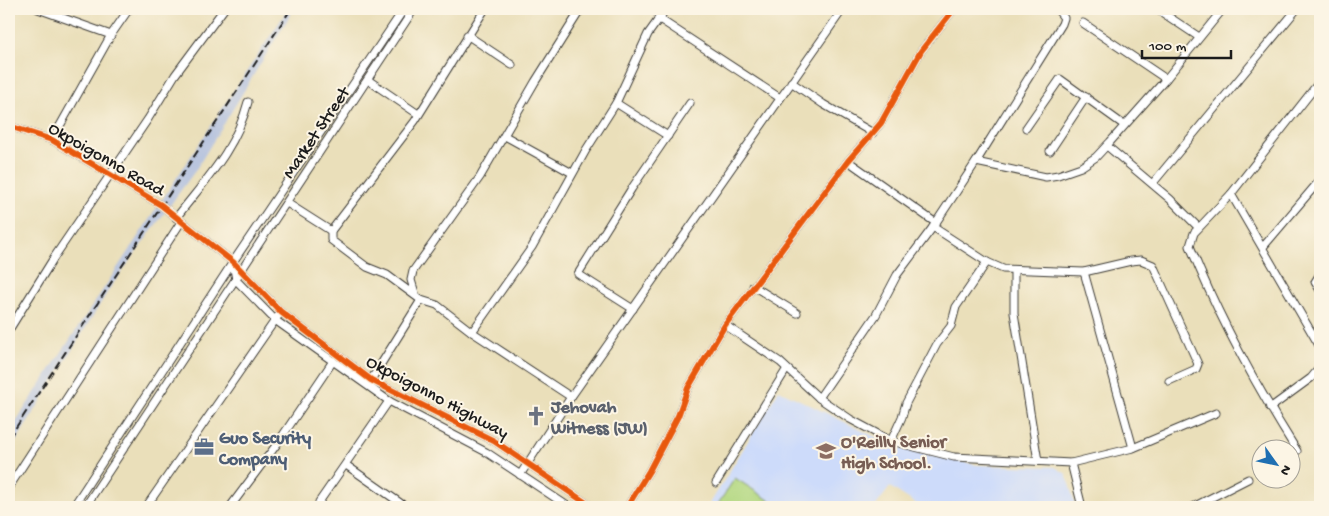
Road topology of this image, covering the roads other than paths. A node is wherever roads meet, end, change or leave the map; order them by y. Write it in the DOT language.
graph roads {
  1 [pos="38,9"];
  2 [pos="66,9"];
  3 [pos="129,9"];
  4 [pos="224,9"];
  5 [pos="404,9"];
  6 [pos="414,9"];
  7 [pos="484,9"];
  8 [pos="581,9"];
  9 [pos="666,9"];
  10 [pos="843,9"];
  11 [pos="954,9"];
  12 [pos="1057,9"];
  13 [pos="1157,9"];
  14 [pos="1223,9"];
  15 [pos="1298,9"];
  16 [pos="66,18"];
  17 [pos="658,18"];
  18 [pos="1083,23"];
  19 [pos="111,35"];
  20 [pos="467,35"];
  21 [pos="1199,37"];
  22 [pos="512,65"];
  23 [pos="1166,79"];
  24 [pos="368,80"];
  25 [pos="1320,81"];
  26 [pos="791,82"];
  27 [pos="1086,97"];
  28 [pos="780,98"];
  29 [pos="248,102"];
  30 [pos="616,103"];
  31 [pos="690,104"];
  32 [pos="418,114"];
  33 [pos="1124,125"];
  34 [pos="9,126"];
  35 [pos="1026,128"];
  36 [pos="873,132"];
  37 [pos="505,136"];
  38 [pos="668,136"];
  39 [pos="52,140"];
  40 [pos="1107,146"];
  41 [pos="1050,151"];
  42 [pos="848,162"];
  43 [pos="976,162"];
  44 [pos="111,174"];
  45 [pos="572,174"];
  46 [pos="1320,180"];
  47 [pos="1152,184"];
  48 [pos="1231,194"];
  49 [pos="287,203"];
  50 [pos="178,220"];
  51 [pos="934,225"];
  52 [pos="1198,227"];
  53 [pos="331,231"];
  54 [pos="1263,247"];
  55 [pos="233,262"];
  56 [pos="987,262"];
  57 [pos="1014,270"];
  58 [pos="241,272"];
  59 [pos="1084,272"];
  60 [pos="1320,274"];
  61 [pos="225,275"];
  62 [pos="235,281"];
  63 [pos="753,286"];
  64 [pos="1320,290"];
  65 [pos="415,294"];
  66 [pos="421,300"];
  67 [pos="633,309"];
  68 [pos="281,312"];
  69 [pos="797,313"];
  70 [pos="275,320"];
  71 [pos="725,326"];
  72 [pos="9,330"];
  73 [pos="472,332"];
  74 [pos="1320,347"];
  75 [pos="333,362"];
  76 [pos="1320,367"];
  77 [pos="786,370"];
  78 [pos="371,380"];
  79 [pos="1169,382"];
  80 [pos="571,397"];
  81 [pos="819,398"];
  82 [pos="389,401"];
  83 [pos="1270,408"];
  84 [pos="1216,413"];
  85 [pos="1288,438"];
  86 [pos="891,441"];
  87 [pos="1133,448"];
  88 [pos="1038,461"];
  89 [pos="528,463"];
  90 [pos="1071,463"];
  91 [pos="346,465"];
  92 [pos="520,474"];
  93 [pos="1248,479"];
  94 [pos="716,483"];
  95 [pos="9,487"];
  96 [pos="318,502"];
  97 [pos="73,507"];
  98 [pos="85,507"];
  99 [pos="146,507"];
  100 [pos="230,507"];
  101 [pos="406,507"];
  102 [pos="569,507"];
  103 [pos="592,507"];
  104 [pos="627,507"];
  105 [pos="1082,507"];
  106 [pos="1193,507"];
  1 -- 16 [label="street"];
  2 -- 16 [label="street"];
  3 -- 19 [label="street"];
  4 -- 44 [label="street"];
  5 -- 55 [label="street, Market Street"];
  6 -- 24 [label="street, Market Street"];
  7 -- 20 [label="street"];
  8 -- 37 [label="street"];
  9 -- 17 [label="street"];
  10 -- 26 [label="street"];
  11 -- 36 [label="street"];
  12 -- 43 [label="street"];
  13 -- 21 [label="street"];
  14 -- 21 [label="street"];
  15 -- 47 [label="street"];
  16 -- 19 [label="street"];
  17 -- 28 [label="street"];
  17 -- 30 [label="street"];
  18 -- 23 [label="street"];
  19 -- 39 [label="street"];
  20 -- 22 [label="street"];
  20 -- 32 [label="street"];
  21 -- 23 [label="street"];
  23 -- 33 [label="street"];
  24 -- 32 [label="street"];
  24 -- 49 [label="street, Market Street"];
  25 -- 48 [label="street"];
  26 -- 28 [label="street"];
  26 -- 36 [label="street"];
  27 -- 33 [label="street"];
  27 -- 35 [label="street"];
  27 -- 41 [label="street"];
  28 -- 67 [label="street"];
  29 -- 50 [label="street"];
  30 -- 38 [label="street"];
  30 -- 45 [label="street"];
  31 -- 38 [label="street"];
  32 -- 53 [label="street"];
  33 -- 40 [label="street"];
  34 -- 39 [label="street, Okpoigonno Road"];
  36 -- 42 [label="street"];
  37 -- 45 [label="street"];
  37 -- 65 [label="street"];
  38 -- 67 [label="street"];
  39 -- 44 [label="street, Okpoigonno Road"];
  40 -- 43 [label="street"];
  40 -- 47 [label="street"];
  42 -- 51 [label="street"];
  42 -- 63 [label="street"];
  43 -- 51 [label="street"];
  44 -- 50 [label="street, Okpoigonno Road"];
  44 -- 72 [label="street"];
  45 -- 73 [label="street"];
  46 -- 54 [label="street"];
  47 -- 52 [label="street"];
  48 -- 52 [label="street"];
  48 -- 54 [label="street"];
  49 -- 53 [label="street"];
  49 -- 58 [label="street, Market Street"];
  50 -- 55 [label="street, Okpoigonno Road"];
  50 -- 95 [label="street"];
  51 -- 56 [label="street"];
  51 -- 81 [label="street"];
  52 -- 83 [label="street"];
  53 -- 65 [label="street"];
  54 -- 74 [label="street"];
  55 -- 58 [label="street, Okpoigonno Highway"];
  55 -- 61 [label="street, Market Street"];
  55 -- 62 [label="street"];
  56 -- 57 [label="street"];
  56 -- 86 [label="street"];
  57 -- 59 [label="street"];
  57 -- 88 [label="street"];
  58 -- 62 [label="street, Market Street"];
  58 -- 68 [label="street, Okpoigonno Highway"];
  59 -- 79 [label="street"];
  59 -- 87 [label="street"];
  60 -- 64 [label="street"];
  61 -- 62 [label="street, Okpoigonno Highway"];
  61 -- 97 [label="street, Market Street"];
  62 -- 70 [label="street, Okpoigonno Highway"];
  62 -- 98 [label="street, Market Street"];
  63 -- 69 [label="street"];
  63 -- 71 [label="street"];
  65 -- 66 [label="street"];
  66 -- 73 [label="street"];
  66 -- 78 [label="street"];
  67 -- 80 [label="street"];
  68 -- 70 [label="street"];
  68 -- 78 [label="street, Okpoigonno Highway"];
  70 -- 75 [label="street, Okpoigonno Highway"];
  70 -- 99 [label="street"];
  71 -- 77 [label="street"];
  71 -- 104 [label="street"];
  73 -- 80 [label="street"];
  75 -- 82 [label="street, Okpoigonno Highway"];
  75 -- 100 [label="street"];
  76 -- 83 [label="street"];
  77 -- 81 [label="street"];
  77 -- 94 [label="street"];
  78 -- 89 [label="street, Okpoigonno Highway"];
  80 -- 89 [label="street"];
  81 -- 86 [label="street"];
  82 -- 91 [label="street"];
  82 -- 92 [label="street, Okpoigonno Highway"];
  83 -- 85 [label="street"];
  84 -- 87 [label="street"];
  86 -- 88 [label="street"];
  87 -- 90 [label="street"];
  88 -- 90 [label="street"];
  89 -- 92 [label="street"];
  89 -- 103 [label="street, Okpoigonno Highway"];
  90 -- 105 [label="street"];
  91 -- 96 [label="street"];
  91 -- 101 [label="street"];
  92 -- 102 [label="street, Okpoigonno Highway"];
  93 -- 106 [label="street"];
}
